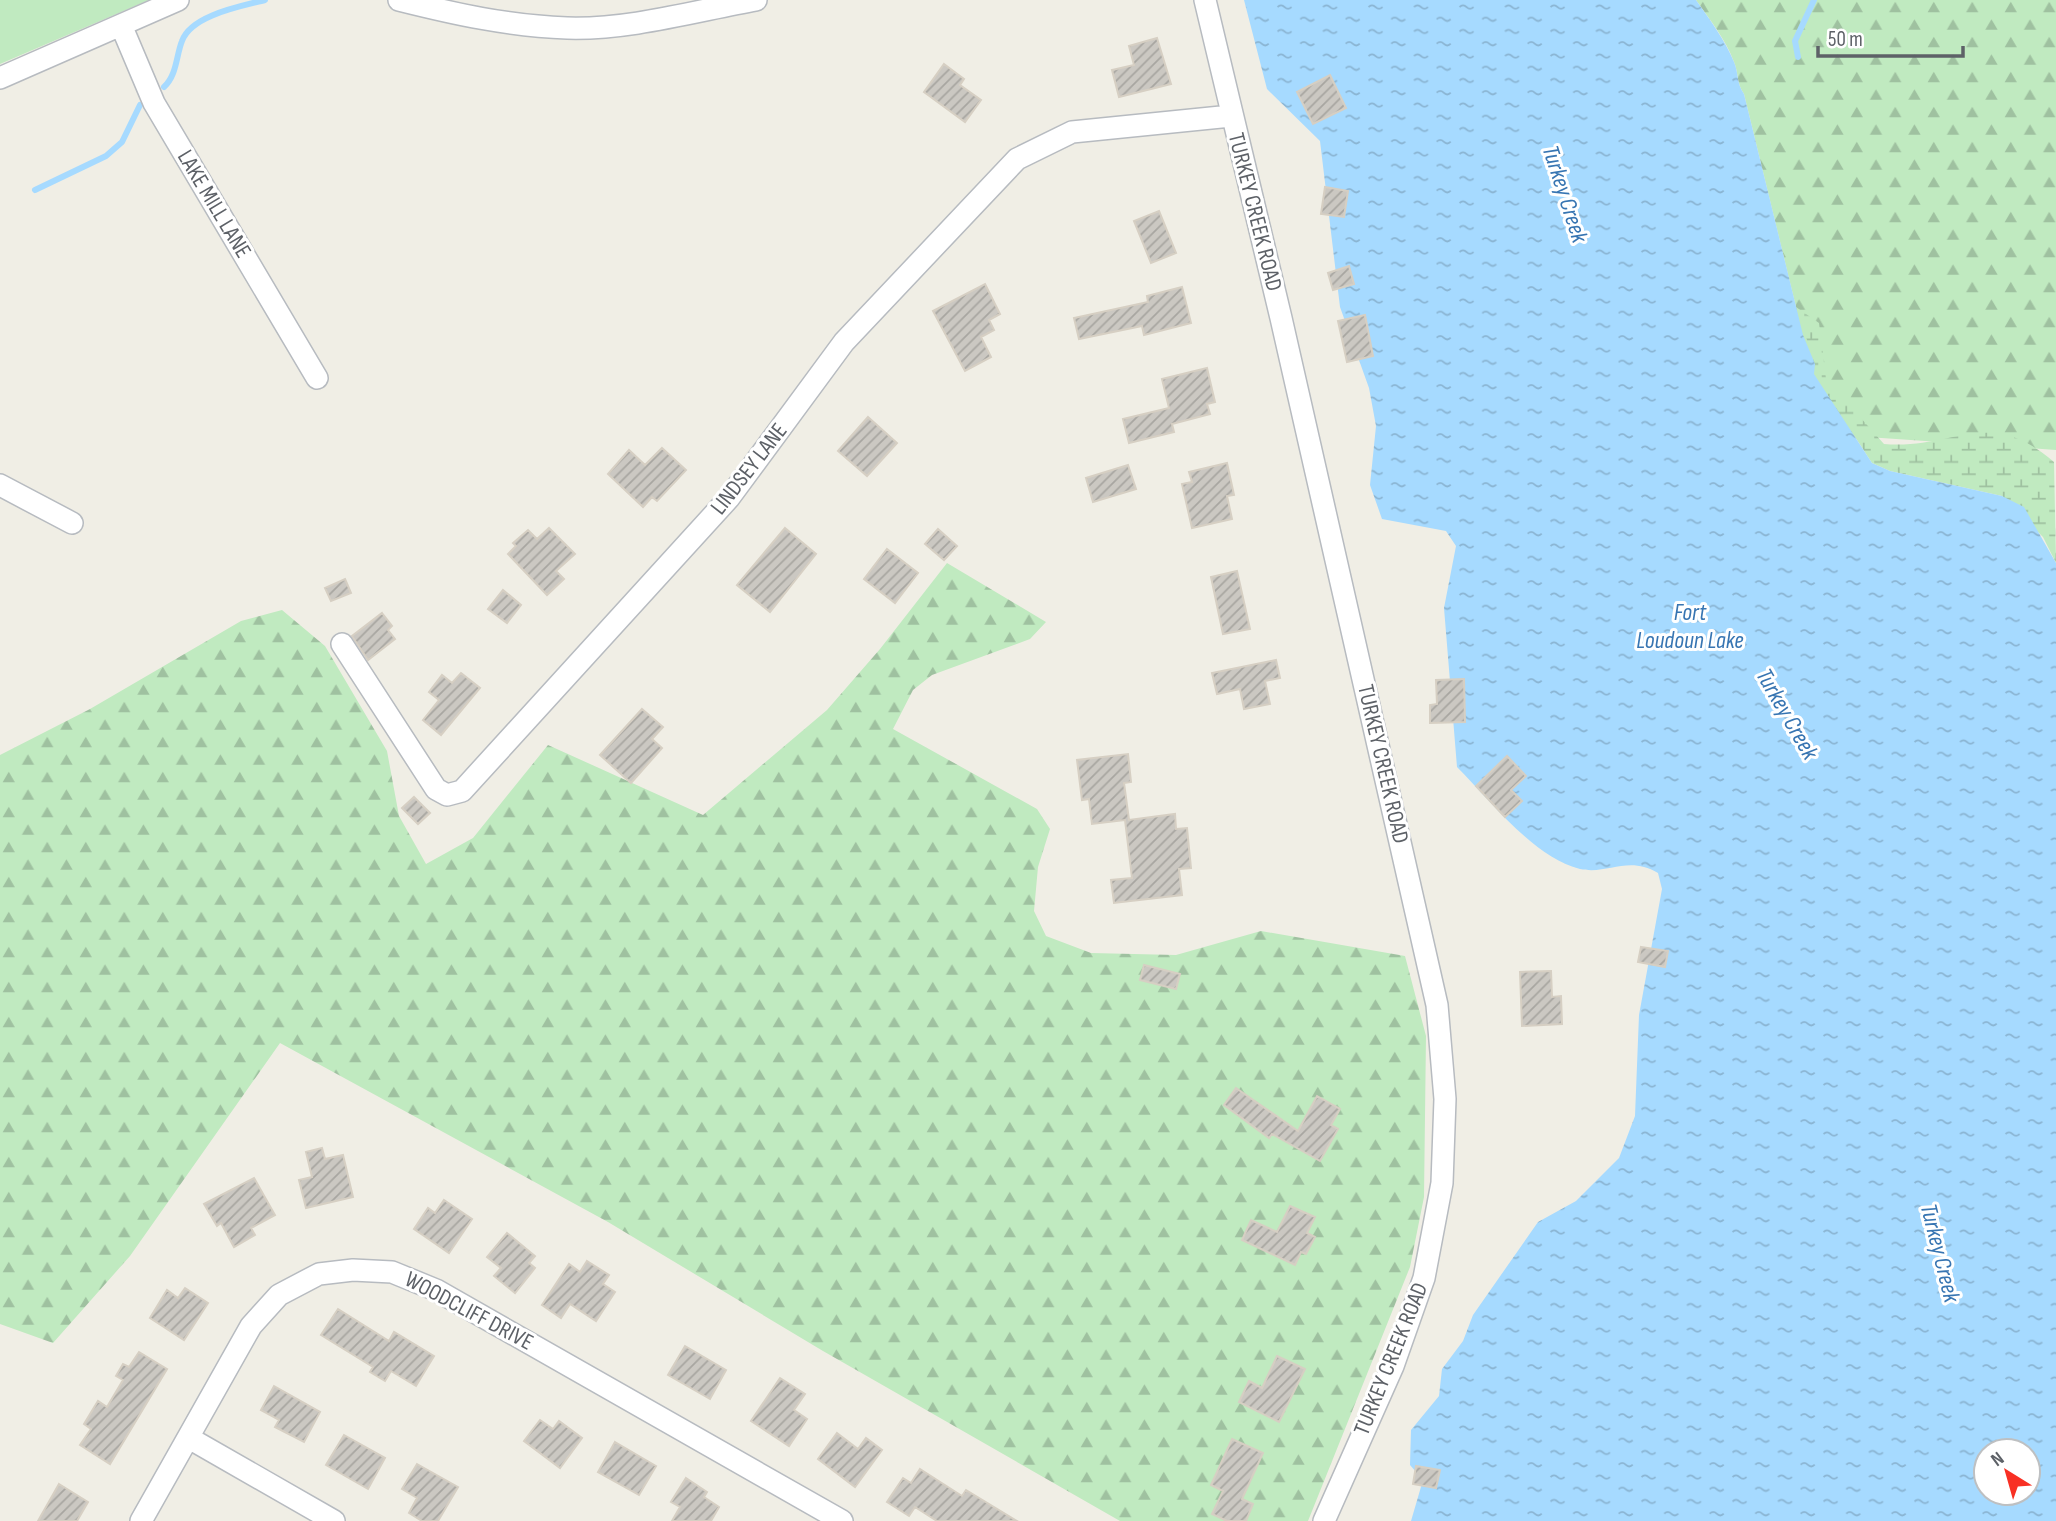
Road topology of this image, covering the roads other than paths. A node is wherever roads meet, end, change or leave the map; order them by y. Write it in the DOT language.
graph roads {
  1 [pos="178,0"];
  2 [pos="399,0"];
  3 [pos="757,0"];
  4 [pos="1205,0"];
  5 [pos="696,5"];
  6 [pos="121,25"];
  7 [pos="0,78"];
  8 [pos="1231,116"];
  9 [pos="317,378"];
  10 [pos="0,485"];
  11 [pos="72,523"];
  12 [pos="342,644"];
  13 [pos="189,1438"];
  14 [pos="141,1521"];
  15 [pos="334,1521"];
  16 [pos="842,1521"];
  17 [pos="1324,1521"];
  1 -- 6 [label="street"];
  2 -- 5 [label="street"];
  3 -- 5 [label="street"];
  4 -- 8 [label="street, TURKEY CREEK ROAD"];
  6 -- 7 [label="street"];
  6 -- 9 [label="street, LAKE MILL LANE"];
  8 -- 12 [label="street, LINDSEY LANE"];
  8 -- 17 [label="street, TURKEY CREEK ROAD"];
  10 -- 11 [label="street"];
  13 -- 14 [label="street, WOODCLIFF DRIVE"];
  13 -- 15 [label="street"];
  13 -- 16 [label="street, WOODCLIFF DRIVE"];
}
